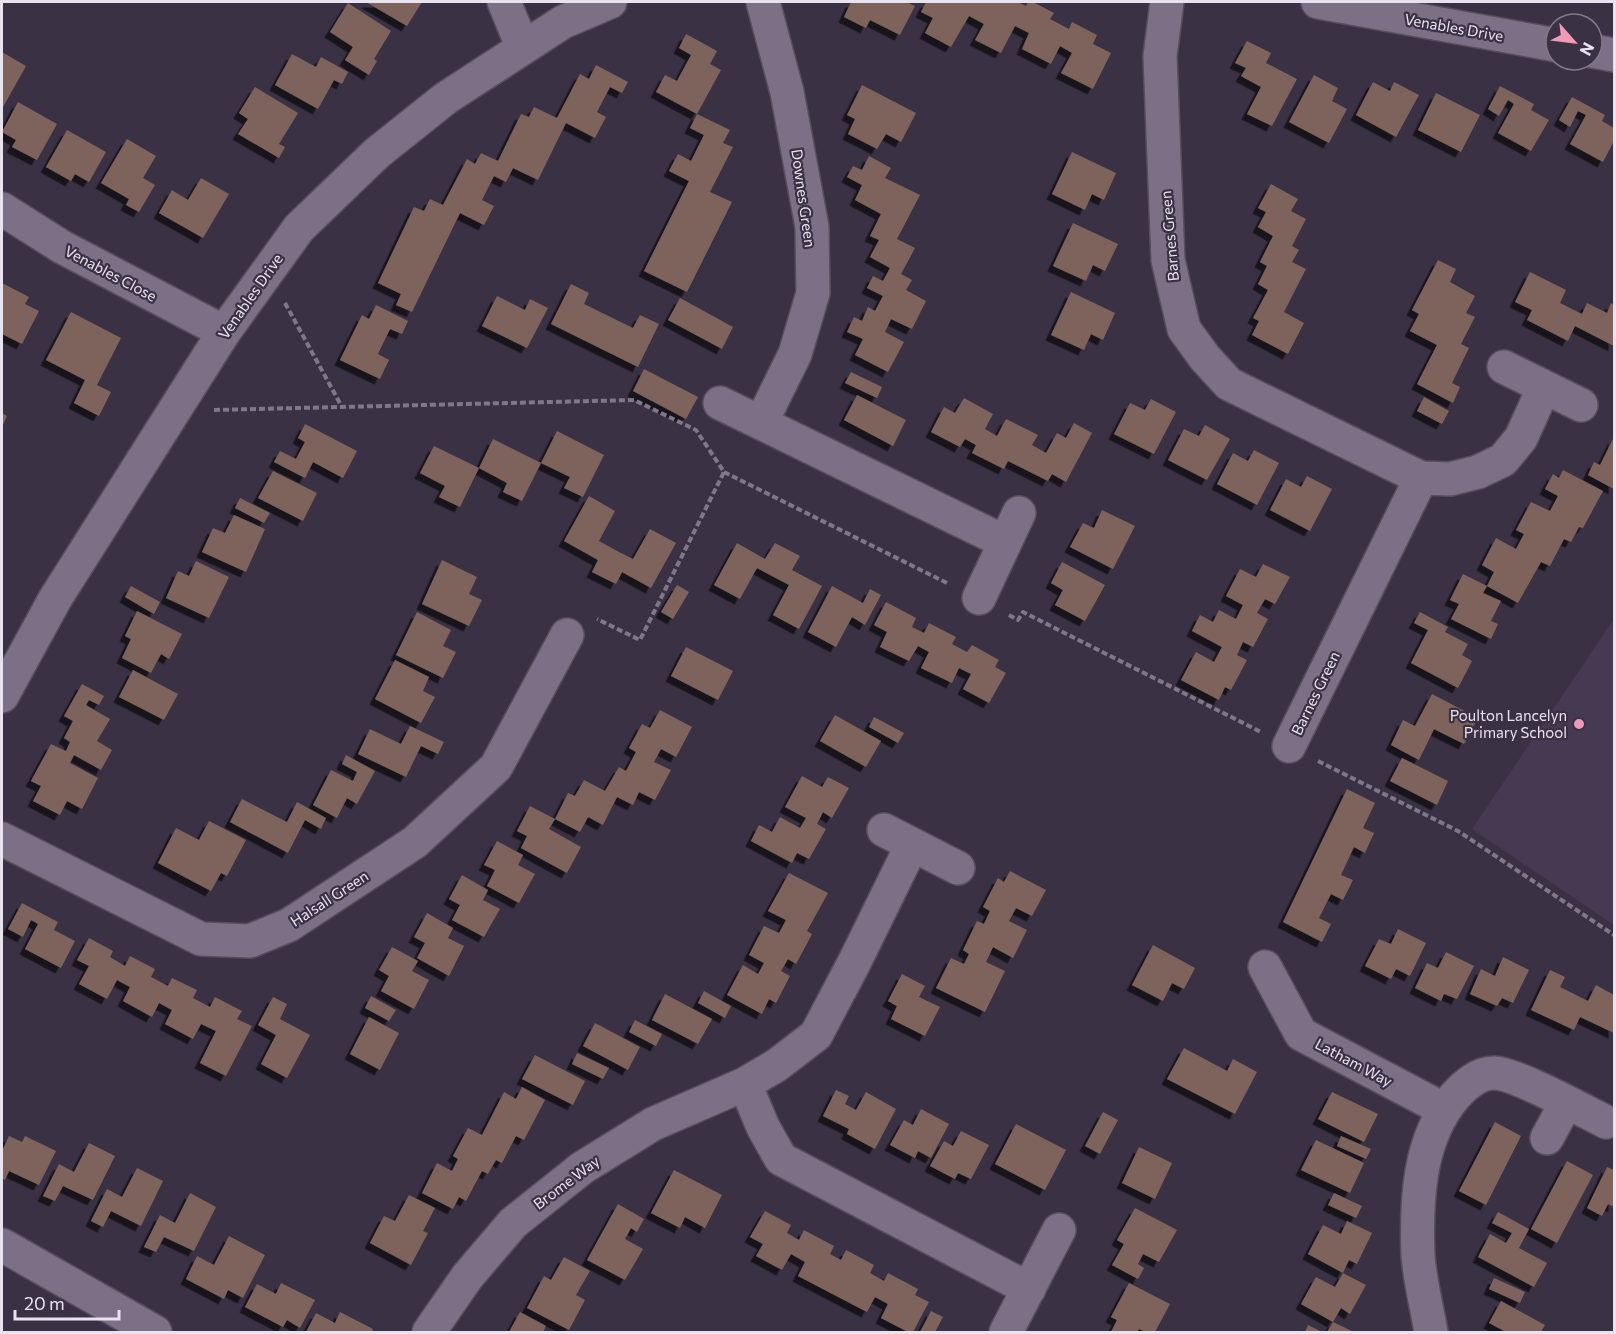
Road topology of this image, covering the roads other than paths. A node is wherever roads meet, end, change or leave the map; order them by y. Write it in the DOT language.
graph roads {
  1 [pos="504,2"];
  2 [pos="610,2"];
  3 [pos="763,2"];
  4 [pos="1167,2"];
  5 [pos="1318,2"];
  6 [pos="1378,7"];
  7 [pos="1544,42"];
  8 [pos="523,48"];
  9 [pos="2,209"];
  10 [pos="224,332"];
  11 [pos="1504,367"];
  12 [pos="1544,387"];
  13 [pos="720,403"];
  14 [pos="1581,405"];
  15 [pos="761,423"];
  16 [pos="1421,478"];
  17 [pos="1019,513"];
  18 [pos="1005,542"];
  19 [pos="979,598"];
  20 [pos="567,635"];
  21 [pos="2,696"];
  22 [pos="1289,746"];
  23 [pos="2,839"];
  24 [pos="958,868"];
  25 [pos="1265,967"];
  26 [pos="744,1084"];
  27 [pos="1566,1103"];
  28 [pos="1443,1109"];
  29 [pos="1606,1122"];
  30 [pos="1546,1138"];
  31 [pos="1059,1230"];
  32 [pos="2,1245"];
  33 [pos="1029,1289"];
  34 [pos="155,1332"];
  35 [pos="429,1332"];
  36 [pos="1006,1332"];
  37 [pos="1431,1332"];
  1 -- 8 [label="street"];
  2 -- 8 [label="street, Venables Drive"];
  3 -- 15 [label="street, Downes Green"];
  4 -- 16 [label="street, Barnes Green"];
  5 -- 6 [label="street, Venables Drive"];
  6 -- 7 [label="street, Venables Drive"];
  8 -- 10 [label="street, Venables Drive"];
  9 -- 10 [label="street, Venables Close"];
  10 -- 21 [label="street, Venables Drive"];
  11 -- 12 [label="street"];
  12 -- 14 [label="street"];
  12 -- 16 [label="street, Barnes Green"];
  13 -- 15 [label="street"];
  15 -- 18 [label="street"];
  16 -- 22 [label="street, Barnes Green"];
  17 -- 18 [label="street"];
  18 -- 19 [label="street"];
  20 -- 23 [label="street, Halsall Green"];
  24 -- 26 [label="street, Brome Way"];
  25 -- 28 [label="street, Latham Way"];
  26 -- 33 [label="street"];
  26 -- 35 [label="street, Brome Way"];
  27 -- 28 [label="street"];
  27 -- 29 [label="street"];
  27 -- 30 [label="street"];
  28 -- 37 [label="street"];
  31 -- 33 [label="street"];
  32 -- 34 [label="street"];
  33 -- 36 [label="street"];
}
